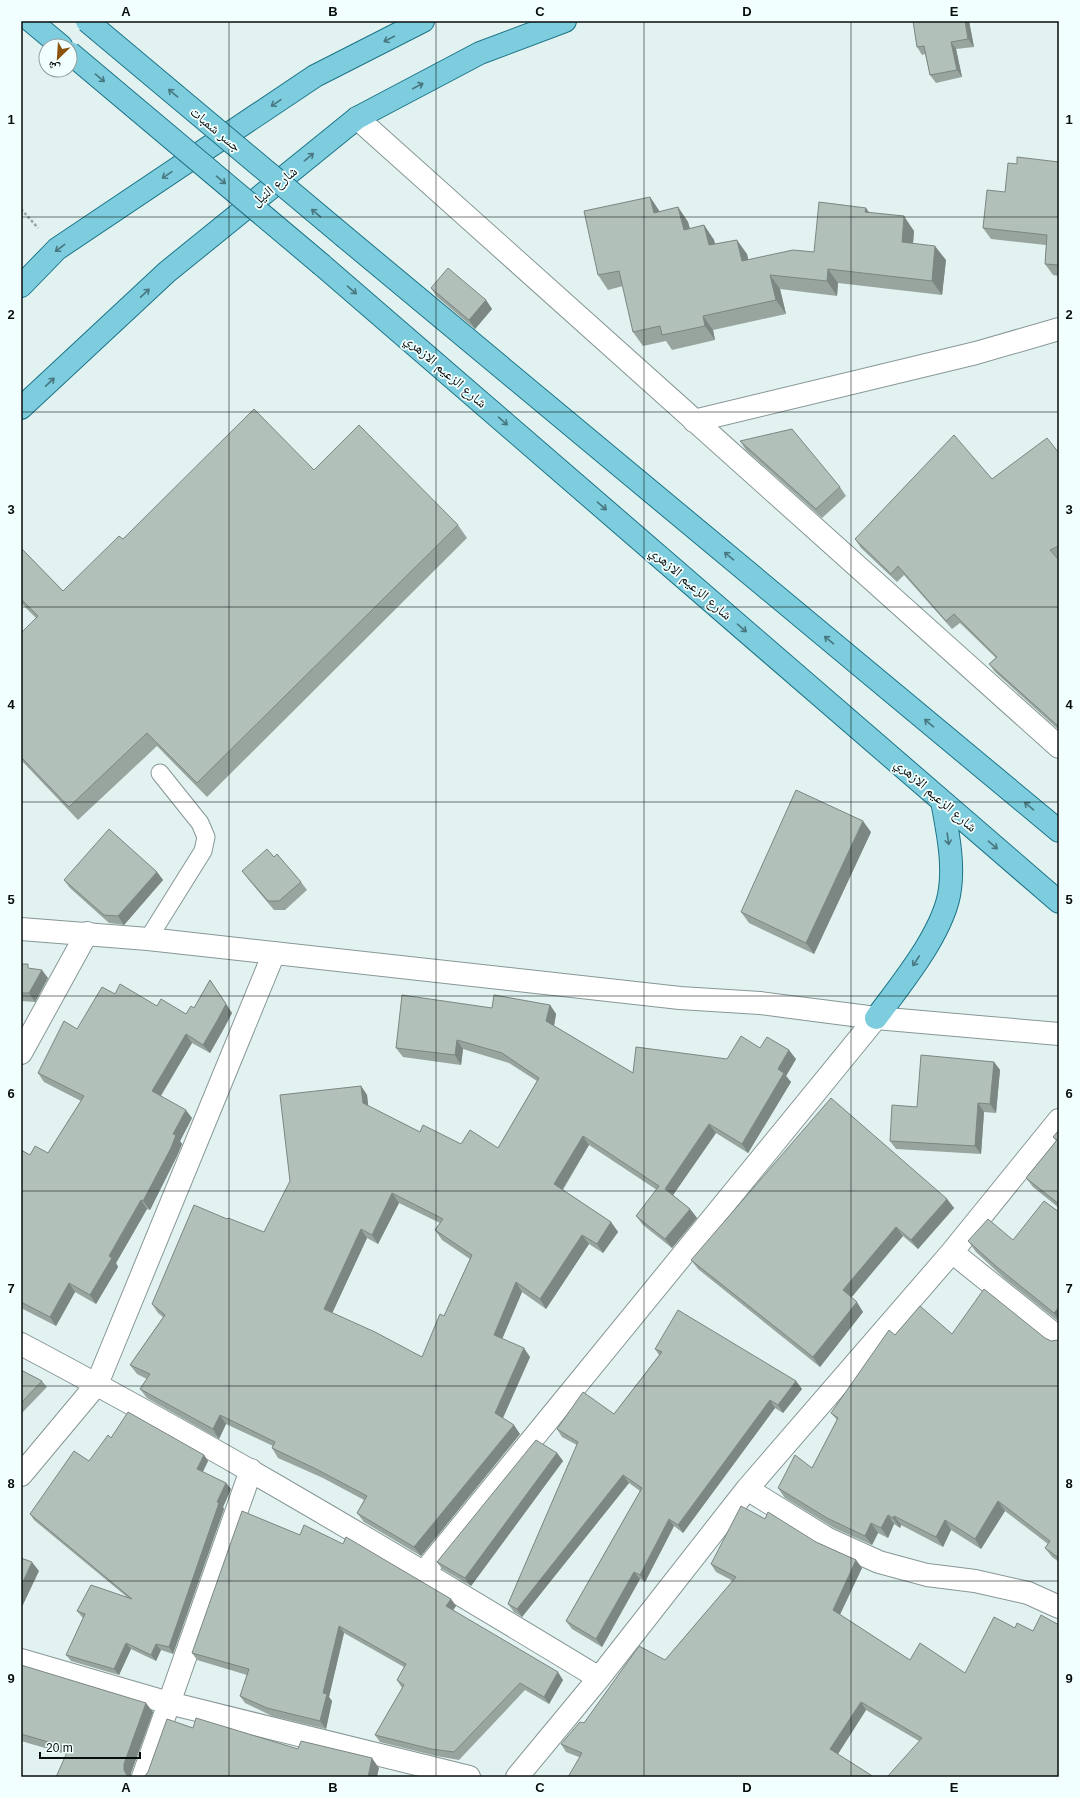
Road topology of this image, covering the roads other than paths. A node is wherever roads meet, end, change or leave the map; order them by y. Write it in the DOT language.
graph roads {
  1 [pos="31,21"];
  2 [pos="87,21"];
  3 [pos="423,21"];
  4 [pos="564,21"];
  5 [pos="51,38"];
  6 [pos="78,60"];
  7 [pos="356,118"];
  8 [pos="21,286"];
  9 [pos="1059,329"];
  10 [pos="21,408"];
  11 [pos="694,421"];
  12 [pos="1059,747"];
  13 [pos="160,773"];
  14 [pos="942,801"];
  15 [pos="1059,831"];
  16 [pos="1059,902"];
  17 [pos="21,929"];
  18 [pos="87,933"];
  19 [pos="148,939"];
  20 [pos="274,953"];
  21 [pos="876,1018"];
  22 [pos="1059,1034"];
  23 [pos="21,1053"];
  24 [pos="1059,1120"];
  25 [pos="952,1252"];
  26 [pos="1059,1338"];
  27 [pos="21,1344"];
  28 [pos="97,1384"];
  29 [pos="251,1470"];
  30 [pos="21,1475"];
  31 [pos="747,1489"];
  32 [pos="424,1572"];
  33 [pos="1059,1606"];
  34 [pos="21,1660"];
  35 [pos="599,1678"];
  36 [pos="169,1703"];
  37 [pos="143,1777"];
  38 [pos="469,1777"];
  39 [pos="517,1777"];
  1 -- 5 [label="main road"];
  15 -- 2 [label="main road, جسر شمبات, one-way, bridge"];
  3 -- 8 [label="main road, one-way"];
  7 -- 4 [label="main road, شارع النيل, one-way"];
  6 -- 14 [label="main road, شارع الزعيم الازهري, one-way, bridge"];
  10 -- 7 [label="main road, شارع النيل, one-way"];
  7 -- 11 [label="street"];
  9 -- 11 [label="street"];
  11 -- 12 [label="street"];
  13 -- 19 [label="lane"];
  14 -- 16 [label="main road, شارع الزعيم الازهري, one-way"];
  14 -- 21 [label="main road, one-way"];
  17 -- 18 [label="street"];
  18 -- 19 [label="street"];
  18 -- 23 [label="street"];
  19 -- 20 [label="street"];
  20 -- 21 [label="street"];
  20 -- 28 [label="street"];
  21 -- 22 [label="street"];
  21 -- 32 [label="street"];
  24 -- 25 [label="street"];
  25 -- 26 [label="street"];
  25 -- 31 [label="street"];
  27 -- 28 [label="street"];
  28 -- 29 [label="street"];
  28 -- 30 [label="street"];
  29 -- 32 [label="street"];
  29 -- 36 [label="street"];
  31 -- 33 [label="street"];
  31 -- 35 [label="street"];
  32 -- 35 [label="street"];
  34 -- 36 [label="street"];
  35 -- 39 [label="street"];
  36 -- 37 [label="street"];
  36 -- 38 [label="street"];
}
